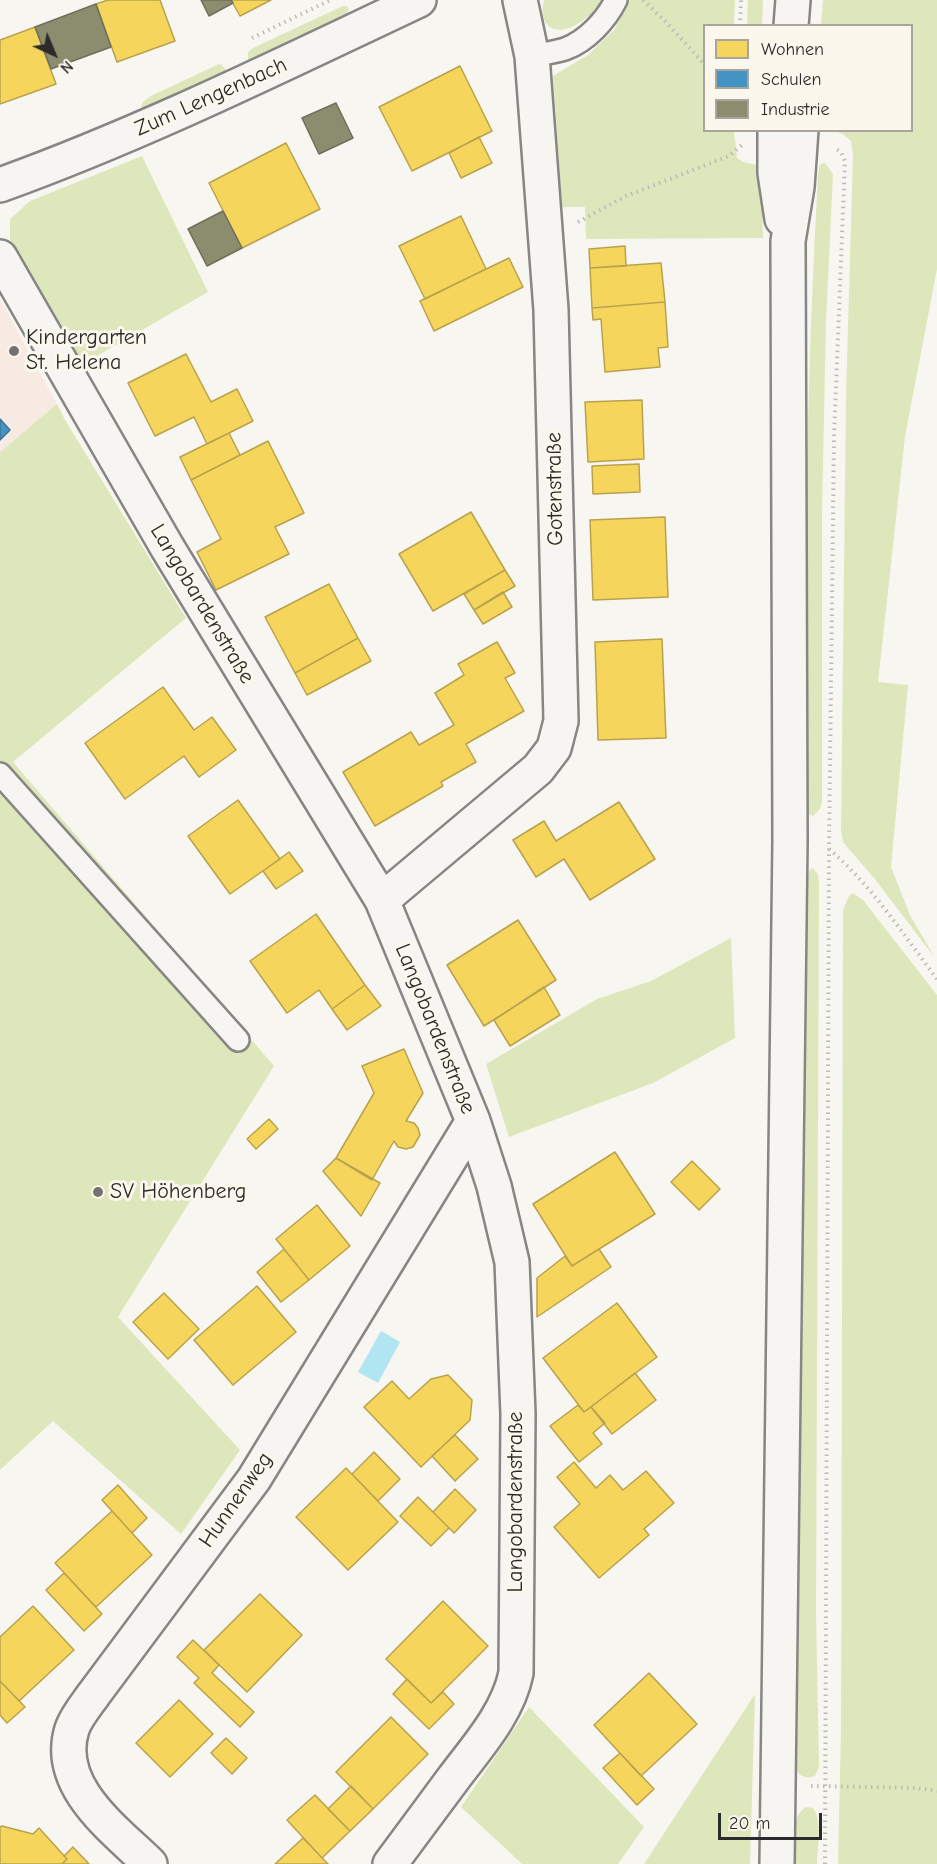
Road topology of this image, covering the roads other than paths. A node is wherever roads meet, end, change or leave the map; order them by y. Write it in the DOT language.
graph roads {
  1 [pos="419,0"];
  2 [pos="520,0"];
  3 [pos="616,0"];
  4 [pos="793,0"];
  5 [pos="792,24"];
  6 [pos="532,56"];
  7 [pos="801,132"];
  8 [pos="761,136"];
  9 [pos="0,185"];
  10 [pos="788,241"];
  11 [pos="0,257"];
  12 [pos="0,774"];
  13 [pos="382,900"];
  14 [pos="238,1040"];
  15 [pos="473,1121"];
  16 [pos="150,1864"];
  17 [pos="390,1864"];
  18 [pos="777,1864"];
  1 -- 9 [label="street, Zum Lengenbach"];
  2 -- 6 [label="street, Gotenstraße"];
  3 -- 6 [label="lane"];
  4 -- 5 [label="street"];
  6 -- 13 [label="street, Gotenstraße"];
  7 -- 10 [label="street"];
  8 -- 10 [label="street"];
  10 -- 18 [label="street"];
  11 -- 13 [label="street, Langobardenstraße"];
  12 -- 14 [label="lane"];
  13 -- 15 [label="street, Langobardenstraße"];
  15 -- 16 [label="street, Hunnenweg"];
  15 -- 17 [label="street, Langobardenstraße"];
}
